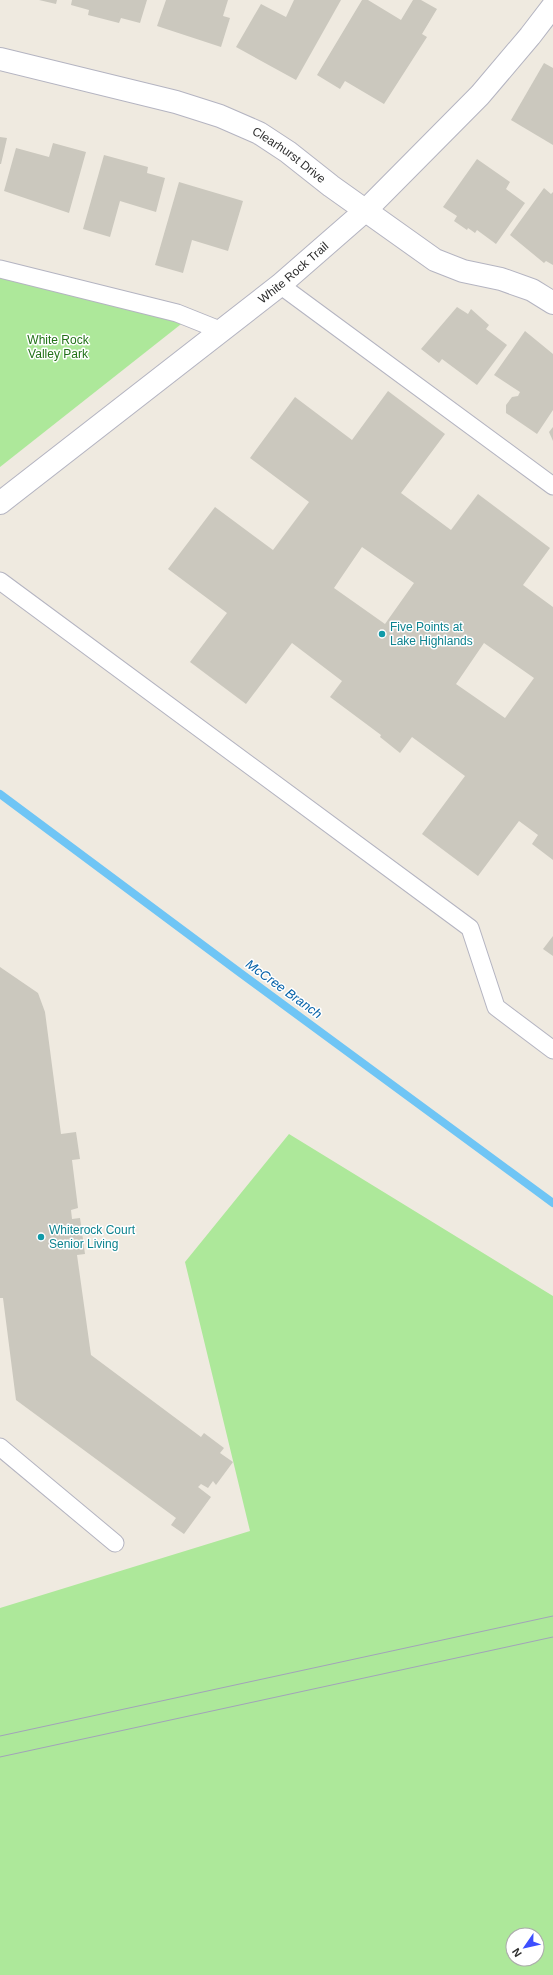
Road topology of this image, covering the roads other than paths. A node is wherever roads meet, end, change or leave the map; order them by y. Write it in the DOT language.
graph roads {
  1 [pos="548,0"];
  2 [pos="553,2"];
  3 [pos="553,6"];
  4 [pos="0,59"];
  5 [pos="366,210"];
  6 [pos="0,269"];
  7 [pos="280,285"];
  8 [pos="553,303"];
  9 [pos="222,331"];
  10 [pos="553,486"];
  11 [pos="0,503"];
  12 [pos="0,582"];
  13 [pos="553,1050"];
  14 [pos="0,1447"];
  15 [pos="115,1543"];
  1 -- 2 [label="lane"];
  3 -- 5 [label="street, White Rock Trail"];
  4 -- 5 [label="street, Clearhurst Drive"];
  5 -- 7 [label="street, White Rock Trail"];
  5 -- 8 [label="street, Clearhurst Drive"];
  6 -- 9 [label="lane"];
  7 -- 9 [label="street, White Rock Trail"];
  7 -- 10 [label="lane"];
  9 -- 11 [label="street, White Rock Trail"];
  12 -- 13 [label="lane"];
  14 -- 15 [label="lane"];
}
